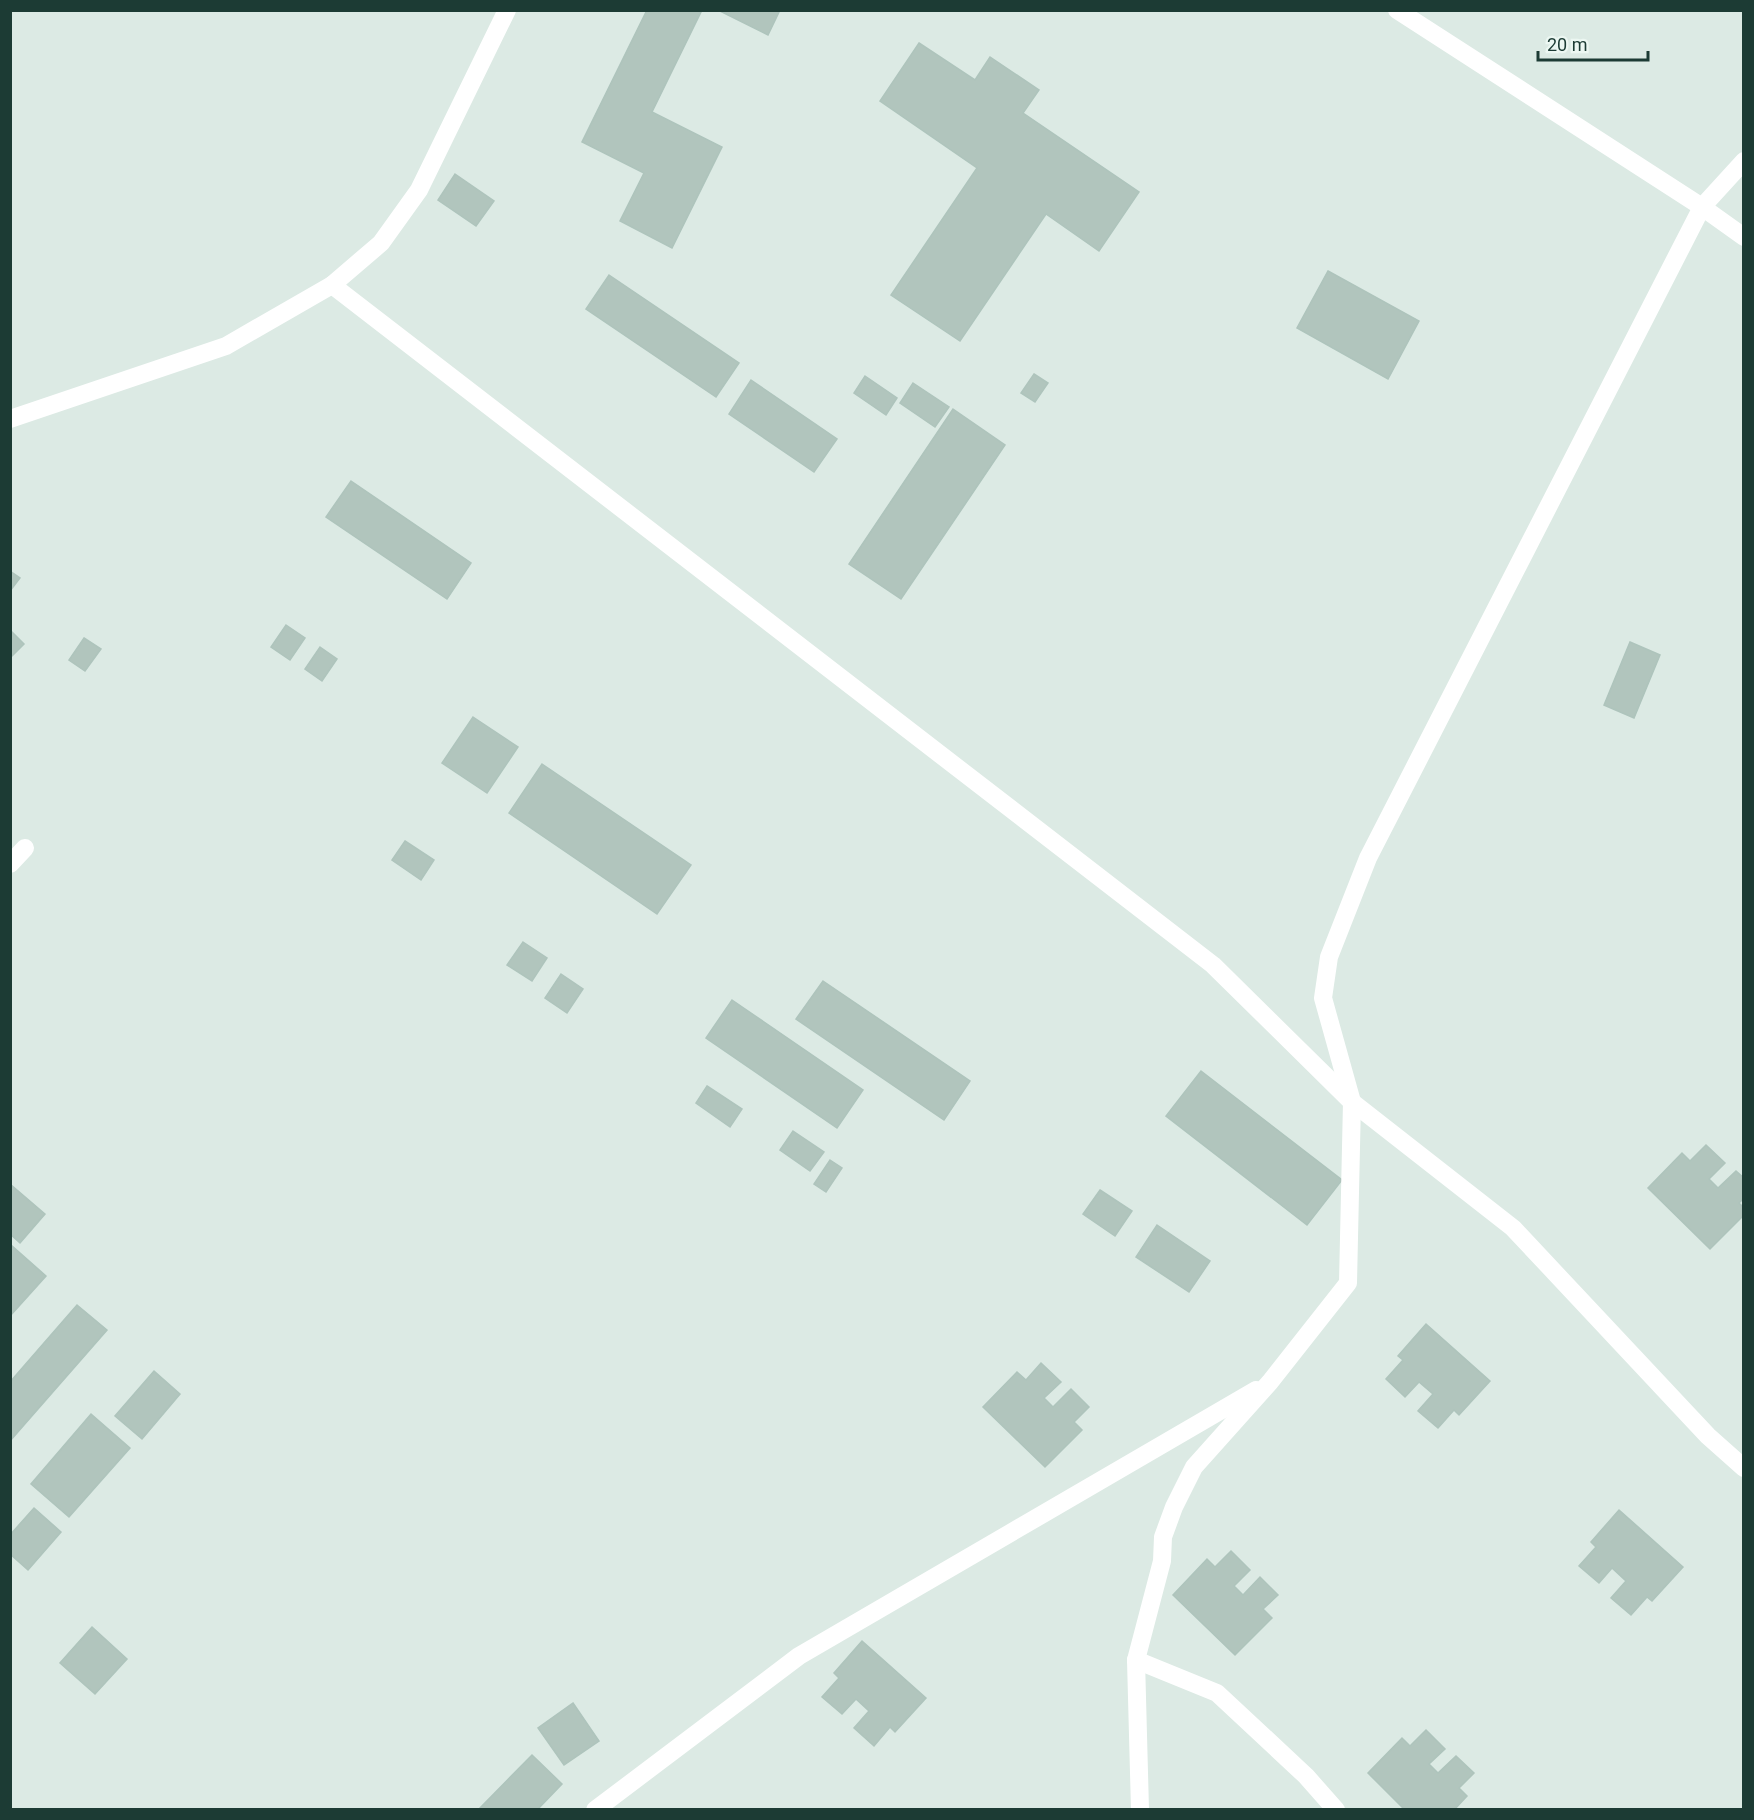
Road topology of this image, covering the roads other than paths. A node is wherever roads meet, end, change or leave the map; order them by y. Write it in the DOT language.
graph roads {
  1 [pos="507,10"];
  2 [pos="1397,10"];
  3 [pos="1743,161"];
  4 [pos="1702,207"];
  5 [pos="1743,237"];
  6 [pos="332,285"];
  7 [pos="10,419"];
  8 [pos="26,848"];
  9 [pos="10,864"];
  10 [pos="1352,1102"];
  11 [pos="1270,1382"];
  12 [pos="1743,1468"];
  13 [pos="1136,1660"];
  14 [pos="595,1809"];
  15 [pos="1140,1809"];
  16 [pos="1336,1809"];
  1 -- 6 [label="street"];
  2 -- 4 [label="street"];
  3 -- 4 [label="street"];
  4 -- 5 [label="street"];
  4 -- 10 [label="street"];
  6 -- 7 [label="street"];
  6 -- 10 [label="street"];
  8 -- 9 [label="street"];
  10 -- 11 [label="street"];
  10 -- 12 [label="street"];
  11 -- 13 [label="street"];
  11 -- 14 [label="street"];
  13 -- 15 [label="street"];
  13 -- 16 [label="street"];
}
